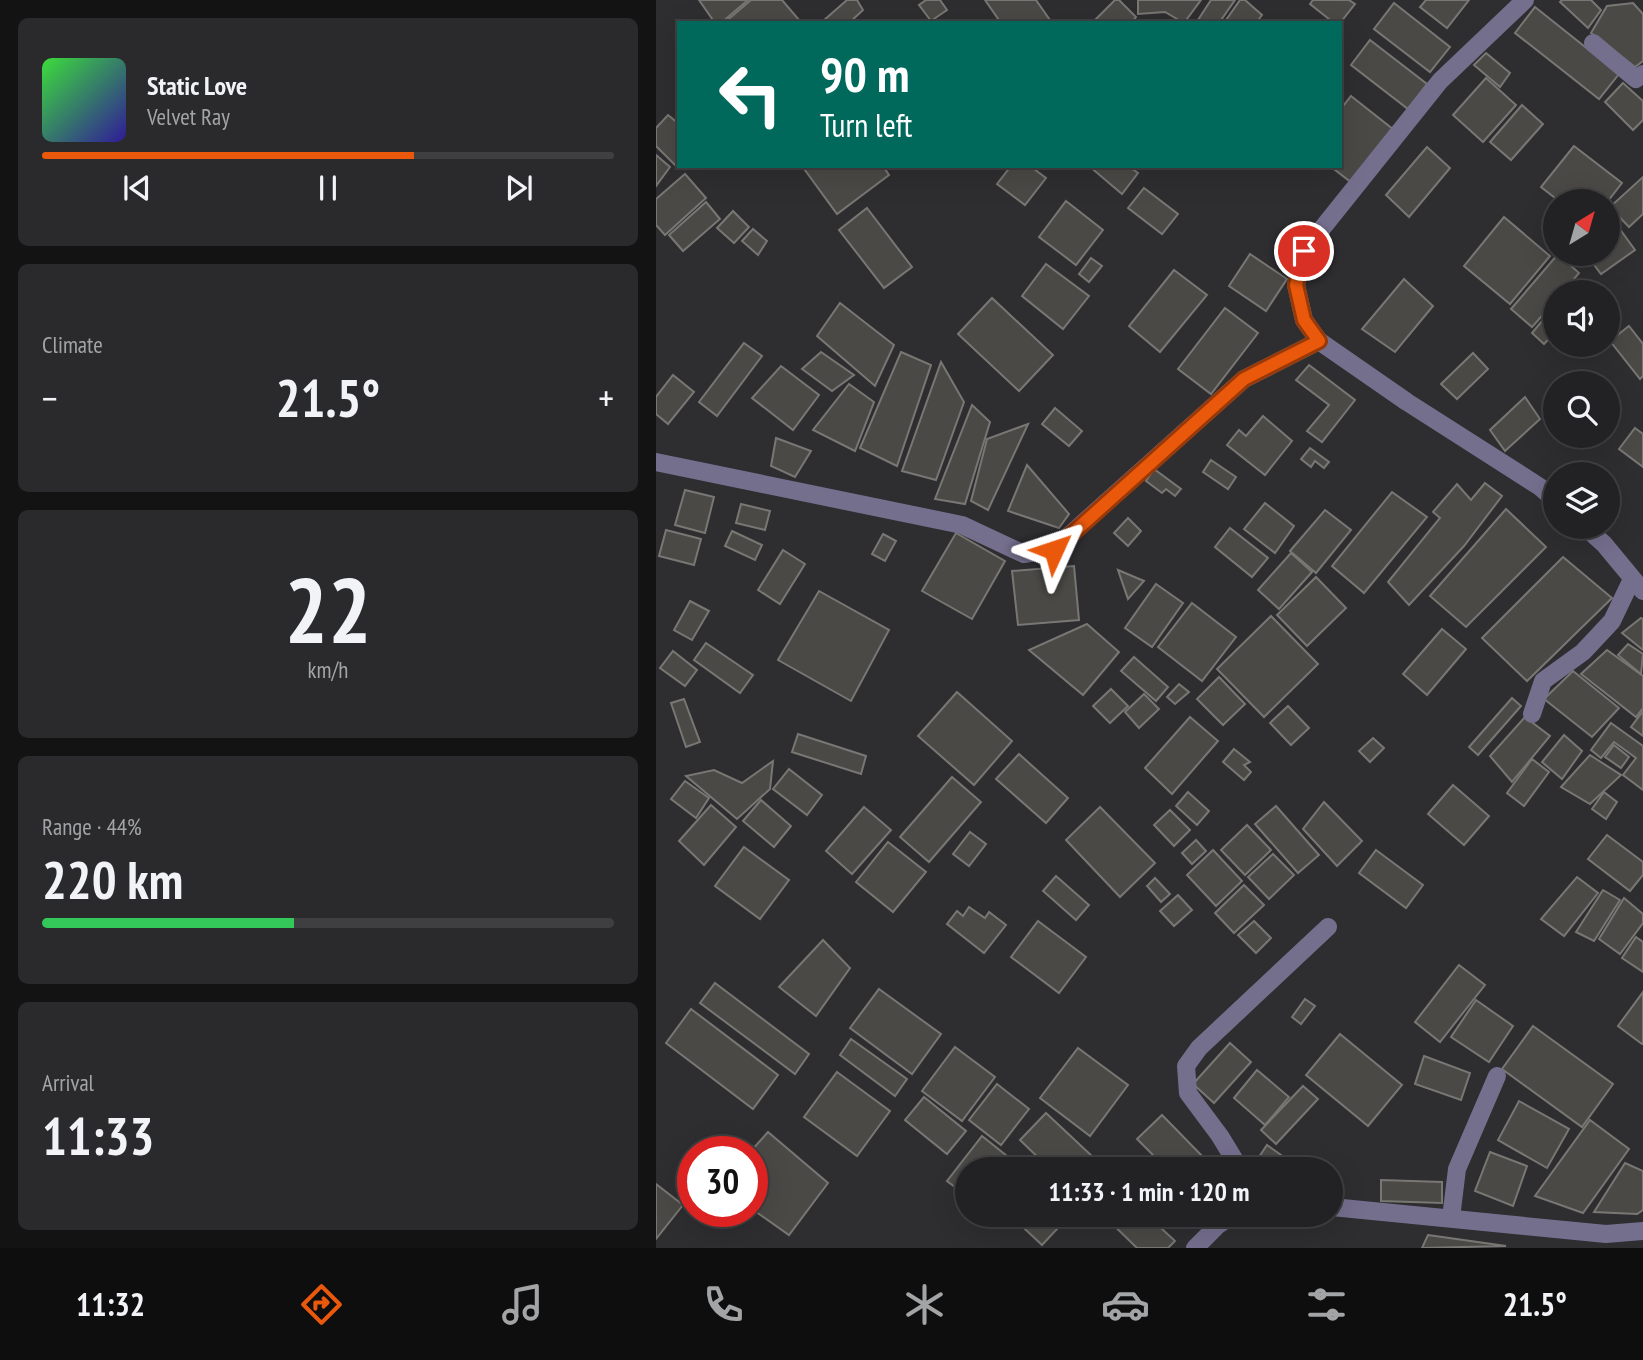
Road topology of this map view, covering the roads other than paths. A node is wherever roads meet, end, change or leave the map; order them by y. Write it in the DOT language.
graph roads {
  1 [pos="1526,0"];
  2 [pos="1593,43"];
  3 [pos="1641,79"];
  4 [pos="1319,341"];
  5 [pos="656,462"];
  6 [pos="1543,490"];
  7 [pos="1598,539"];
  8 [pos="1637,585"];
  9 [pos="1532,713"];
  10 [pos="1328,927"];
  11 [pos="1497,1076"];
  12 [pos="1233,1157"];
  13 [pos="1343,1208"];
  14 [pos="1451,1218"];
  15 [pos="1216,1227"];
  16 [pos="1643,1231"];
  17 [pos="1195,1248"];
  1 -- 4 [label="street"];
  2 -- 3 [label="street"];
  4 -- 5 [label="street"];
  4 -- 6 [label="street"];
  7 -- 8 [label="street"];
  8 -- 9 [label="street"];
  10 -- 12 [label="street"];
  11 -- 14 [label="street"];
  13 -- 14 [label="street"];
  14 -- 16 [label="street"];
  15 -- 17 [label="street"];
}
